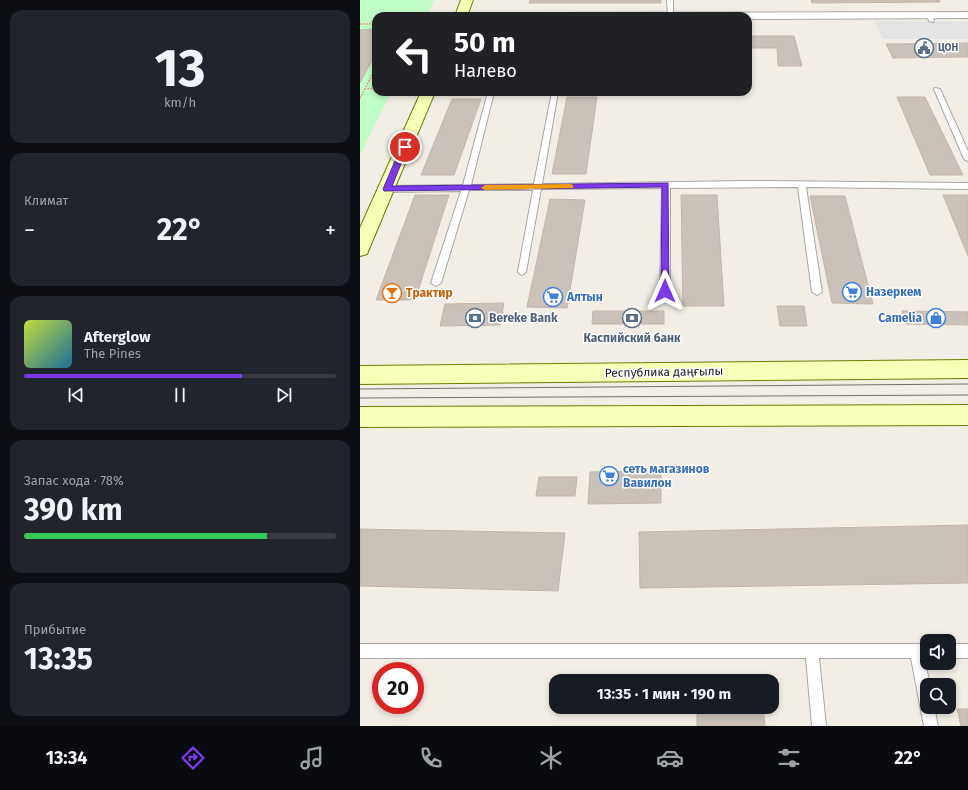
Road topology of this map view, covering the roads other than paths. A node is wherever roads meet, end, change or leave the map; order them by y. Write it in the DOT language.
graph roads {
  1 [pos="467,0"];
  2 [pos="670,0"];
  3 [pos="462,12"];
  4 [pos="671,12"];
  5 [pos="968,14"];
  6 [pos="752,16"];
  7 [pos="937,89"];
  8 [pos="426,96"];
  9 [pos="490,96"];
  10 [pos="554,96"];
  11 [pos="968,159"];
  12 [pos="802,184"];
  13 [pos="666,185"];
  14 [pos="968,186"];
  15 [pos="538,187"];
  16 [pos="466,188"];
  17 [pos="387,189"];
  18 [pos="360,249"];
  19 [pos="522,272"];
  20 [pos="436,282"];
  21 [pos="665,291"];
  22 [pos="817,292"];
  23 [pos="968,369"];
  24 [pos="360,375"];
  25 [pos="968,415"];
  26 [pos="360,417"];
  27 [pos="812,651"];
  28 [pos="920,651"];
  29 [pos="956,651"];
  30 [pos="968,651"];
  31 [pos="360,652"];
  32 [pos="929,714"];
  33 [pos="819,726"];
  34 [pos="931,726"];
  1 -- 3 [label="main road"];
  2 -- 4 [label="lane"];
  5 -- 6 [label="street"];
  7 -- 11 [label="lane"];
  8 -- 17 [label="main road"];
  9 -- 16 [label="lane"];
  10 -- 15 [label="lane"];
  12 -- 13 [label="lane"];
  12 -- 14 [label="lane"];
  12 -- 22 [label="lane"];
  13 -- 15 [label="lane"];
  13 -- 21 [label="lane"];
  15 -- 16 [label="lane"];
  15 -- 19 [label="lane"];
  16 -- 17 [label="lane"];
  16 -- 20 [label="lane"];
  17 -- 18 [label="main road"];
  23 -- 24 [label="main road, Республика даңғылы"];
  25 -- 26 [label="main road"];
  27 -- 28 [label="lane"];
  27 -- 31 [label="lane"];
  27 -- 33 [label="lane"];
  29 -- 30 [label="lane"];
  32 -- 34 [label="lane"];
}
